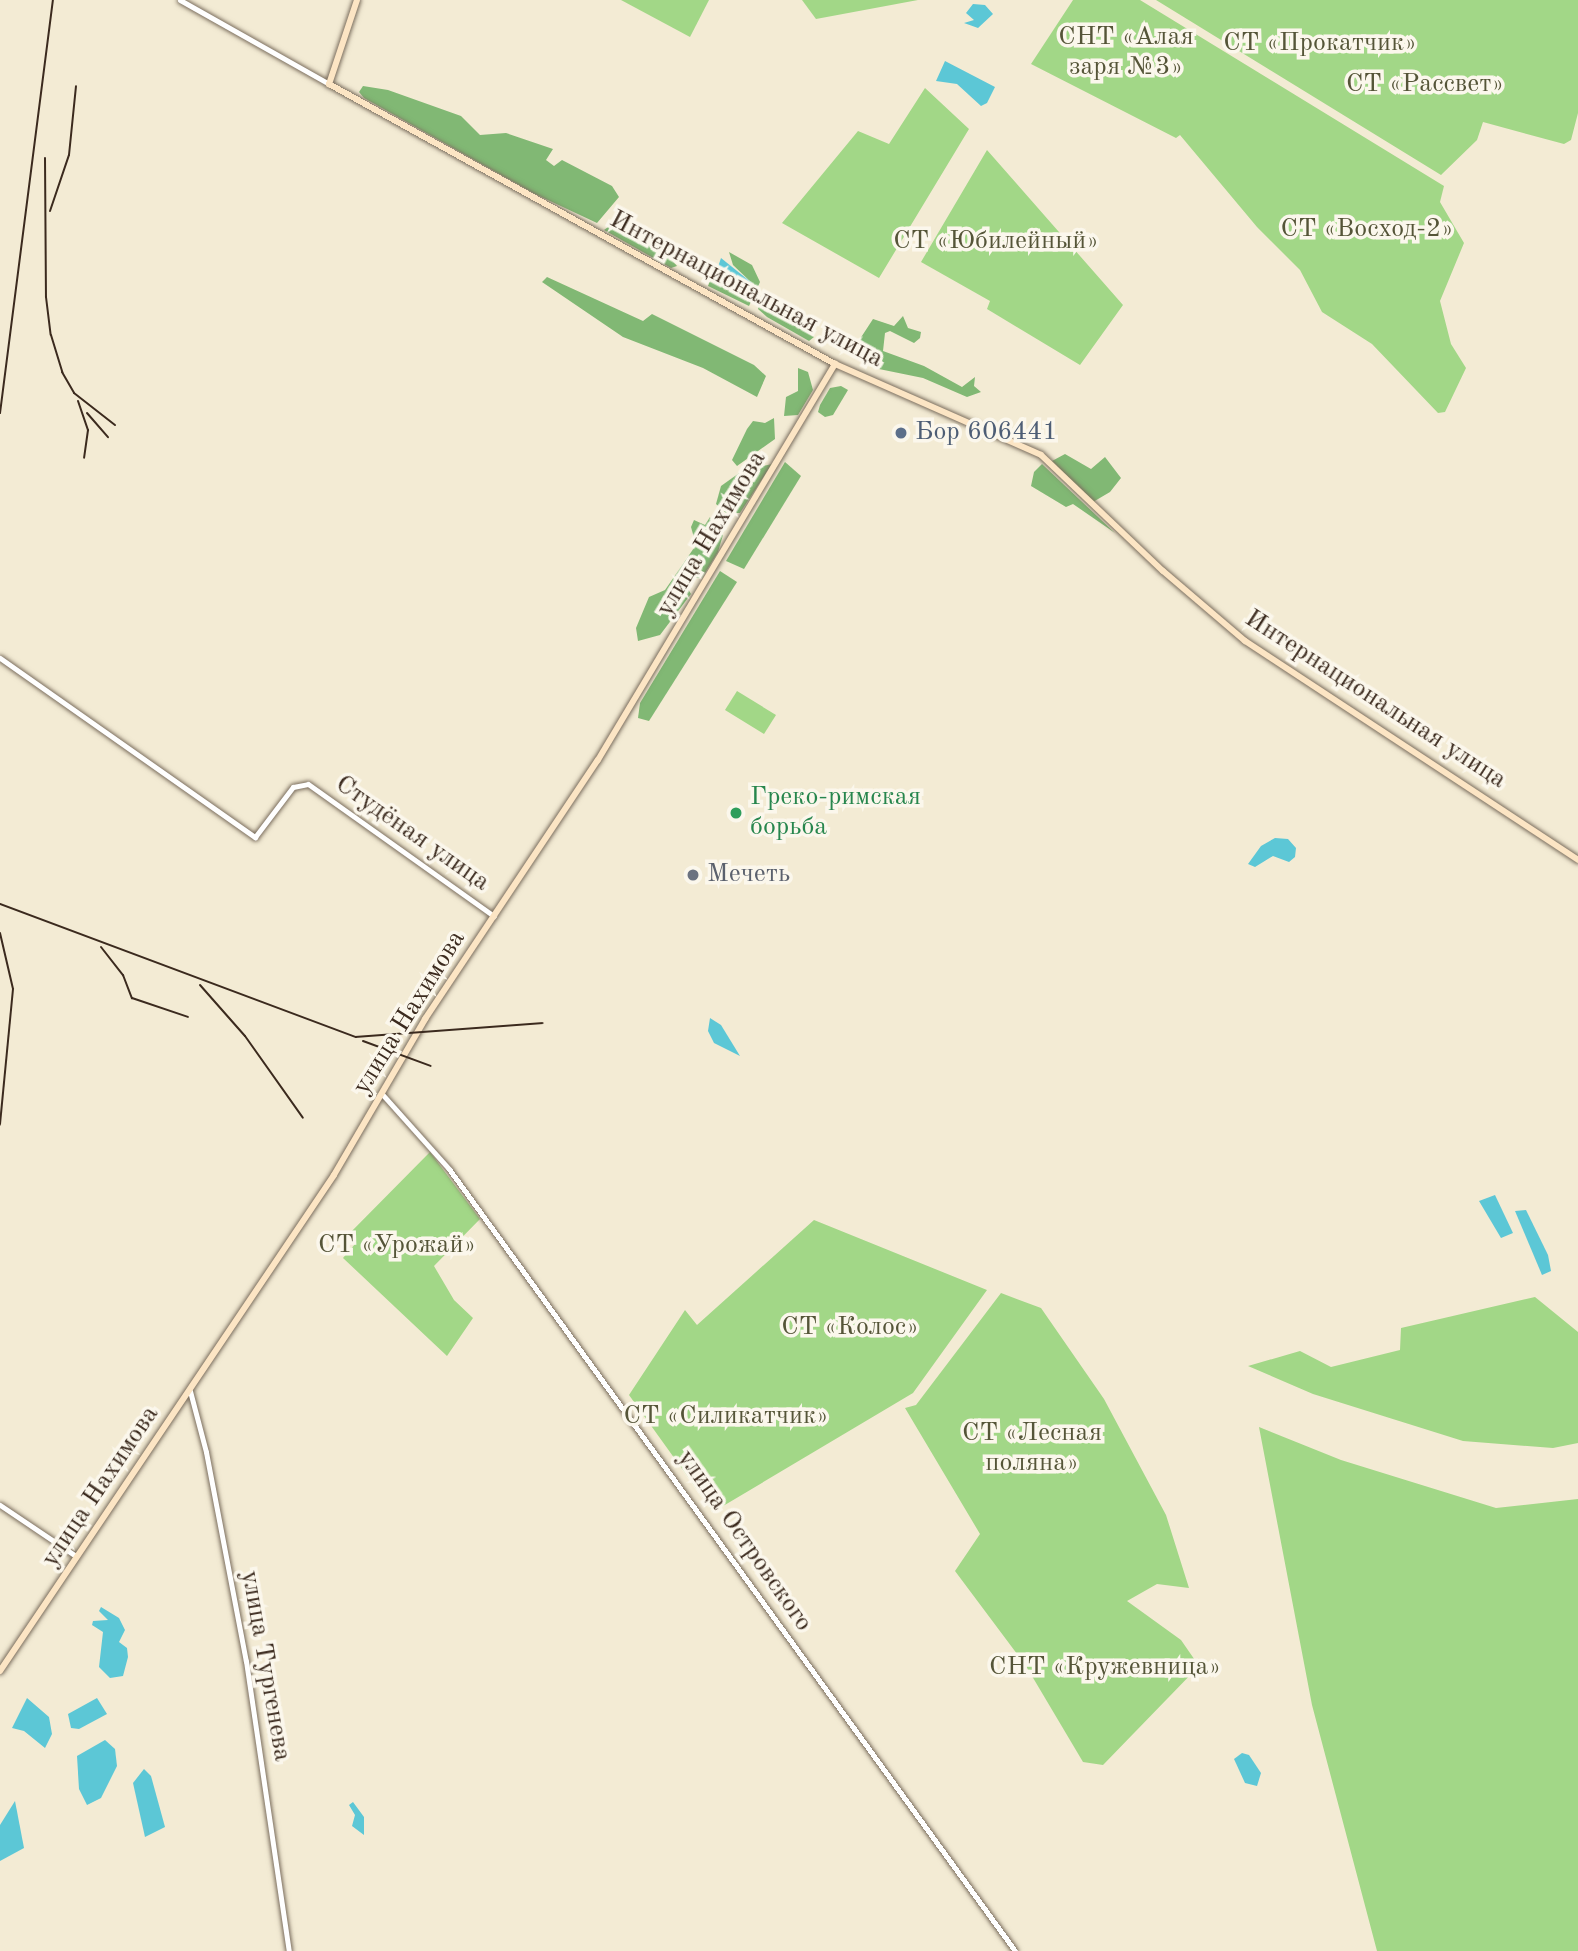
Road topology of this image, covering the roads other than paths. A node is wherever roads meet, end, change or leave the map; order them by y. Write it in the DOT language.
graph roads {
  1 [pos="180,0"];
  2 [pos="357,0"];
  3 [pos="329,84"];
  4 [pos="835,364"];
  5 [pos="0,658"];
  6 [pos="1578,860"];
  7 [pos="494,916"];
  8 [pos="382,1094"];
  9 [pos="190,1391"];
  10 [pos="0,1505"];
  11 [pos="76,1556"];
  12 [pos="0,1671"];
  13 [pos="289,1951"];
  14 [pos="1015,1951"];
  1 -- 3 [label="street, Интернациональная улица"];
  2 -- 3 [label="main road"];
  3 -- 4 [label="main road, Интернациональная улица"];
  4 -- 6 [label="main road, Интернациональная улица"];
  4 -- 7 [label="main road, улица Нахимова"];
  5 -- 7 [label="street, Студёная улица"];
  7 -- 8 [label="main road, улица Нахимова"];
  8 -- 9 [label="main road, улица Нахимова"];
  8 -- 14 [label="street, улица Островского"];
  9 -- 11 [label="main road, улица Нахимова"];
  9 -- 13 [label="street, улица Тургенева"];
  10 -- 11 [label="street"];
  11 -- 12 [label="main road, улица Нахимова"];
}
